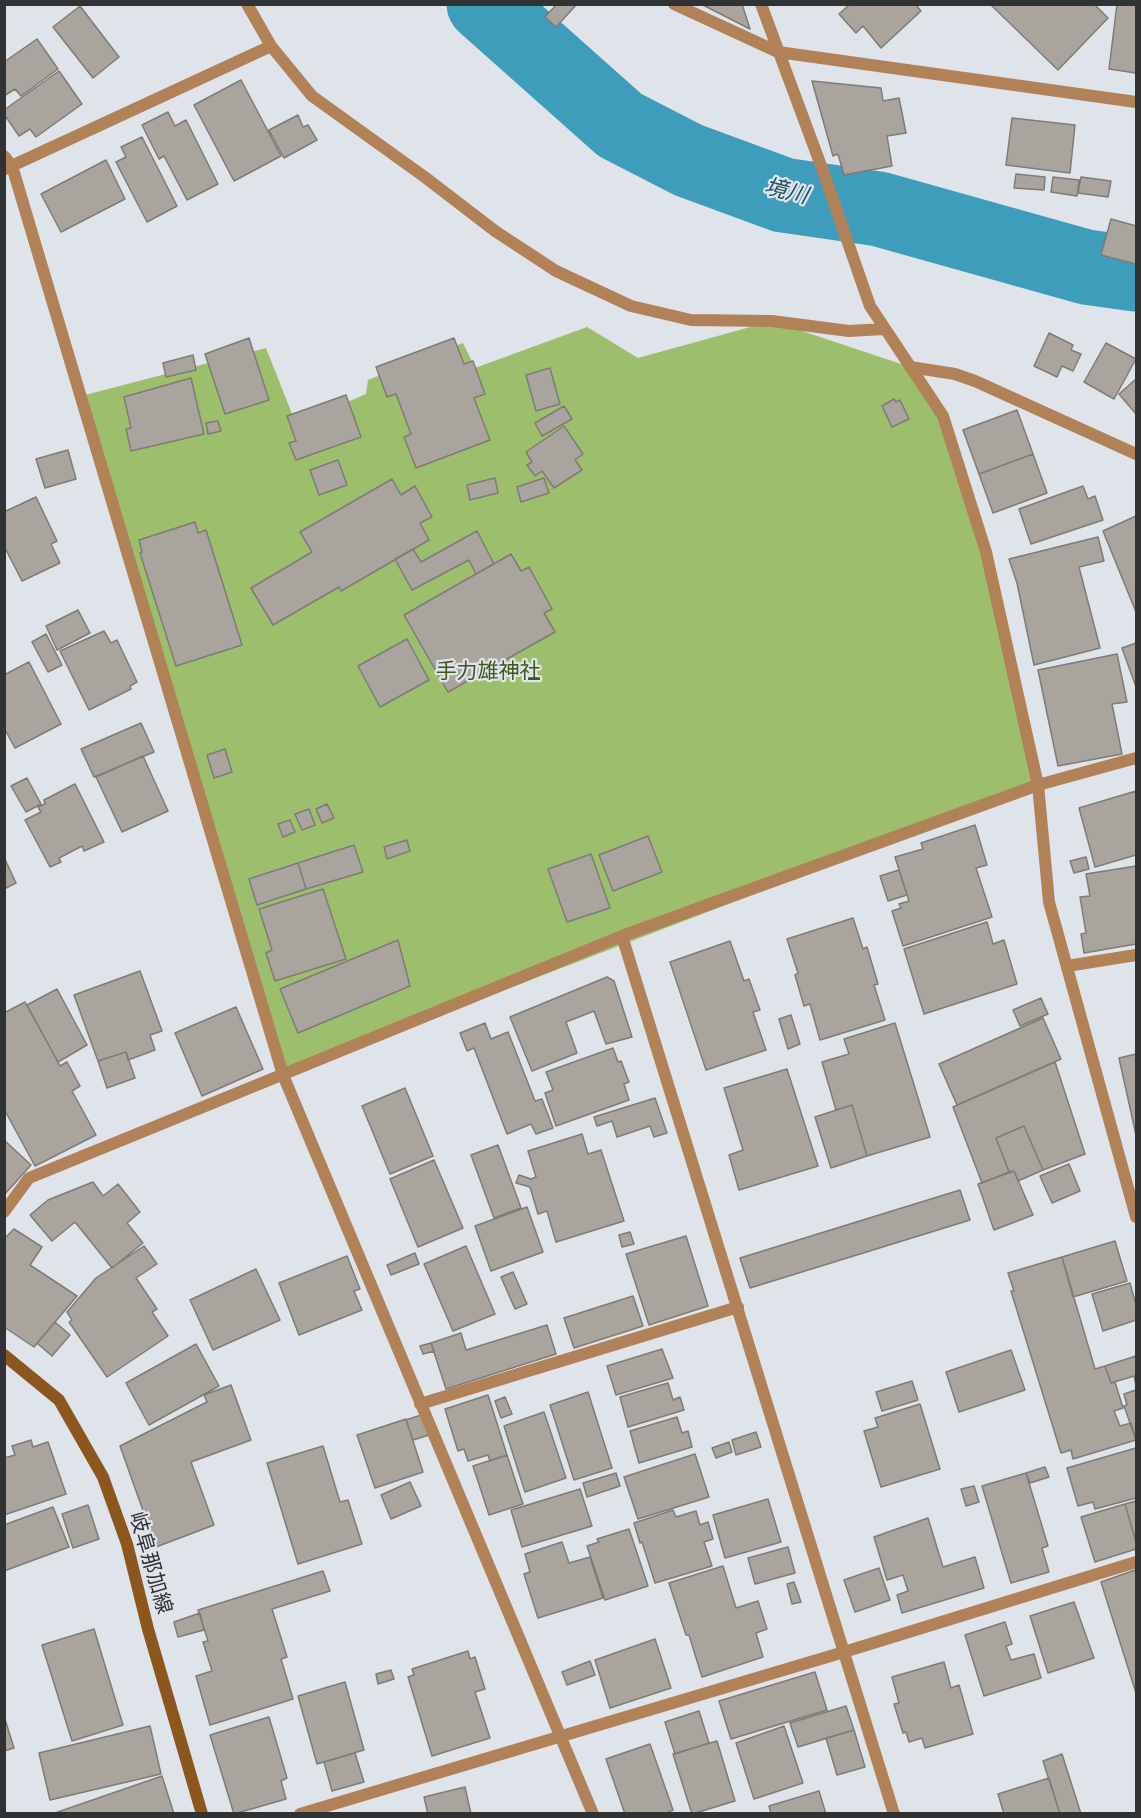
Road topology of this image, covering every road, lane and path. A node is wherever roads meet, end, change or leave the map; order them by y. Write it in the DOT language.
graph roads {
  1 [pos="247,4"];
  2 [pos="674,4"];
  3 [pos="761,4"];
  4 [pos="271,46"];
  5 [pos="778,52"];
  6 [pos="1137,102"];
  7 [pos="7,164"];
  8 [pos="884,329"];
  9 [pos="910,367"];
  10 [pos="1137,454"];
  11 [pos="1137,758"];
  12 [pos="1038,785"];
  13 [pos="622,936"];
  14 [pos="1137,955"];
  15 [pos="1067,966"];
  16 [pos="283,1075"];
  17 [pos="4,1212"];
  18 [pos="1137,1217"];
  19 [pos="738,1307"];
  20 [pos="4,1355"];
  21 [pos="420,1404"];
  22 [pos="1137,1562"];
  23 [pos="844,1652"];
  24 [pos="559,1736"];
  25 [pos="201,1814"];
  26 [pos="300,1814"];
  27 [pos="593,1814"];
  28 [pos="894,1814"];
  1 -- 4 [label="street"];
  2 -- 5 [label="street"];
  3 -- 5 [label="street"];
  4 -- 7 [label="street"];
  4 -- 8 [label="street"];
  5 -- 6 [label="street"];
  5 -- 8 [label="street"];
  7 -- 16 [label="street"];
  8 -- 9 [label="street"];
  9 -- 10 [label="street"];
  9 -- 12 [label="street"];
  11 -- 12 [label="street"];
  12 -- 13 [label="street"];
  12 -- 15 [label="street"];
  13 -- 16 [label="street"];
  13 -- 19 [label="street"];
  14 -- 15 [label="street"];
  15 -- 18 [label="street"];
  16 -- 17 [label="street"];
  16 -- 21 [label="street"];
  19 -- 21 [label="street"];
  19 -- 23 [label="street"];
  20 -- 25 [label="main road, 岐阜那加線"];
  21 -- 24 [label="street"];
  22 -- 23 [label="street"];
  23 -- 24 [label="street"];
  23 -- 28 [label="street"];
  24 -- 26 [label="street"];
  24 -- 27 [label="street"];
}
